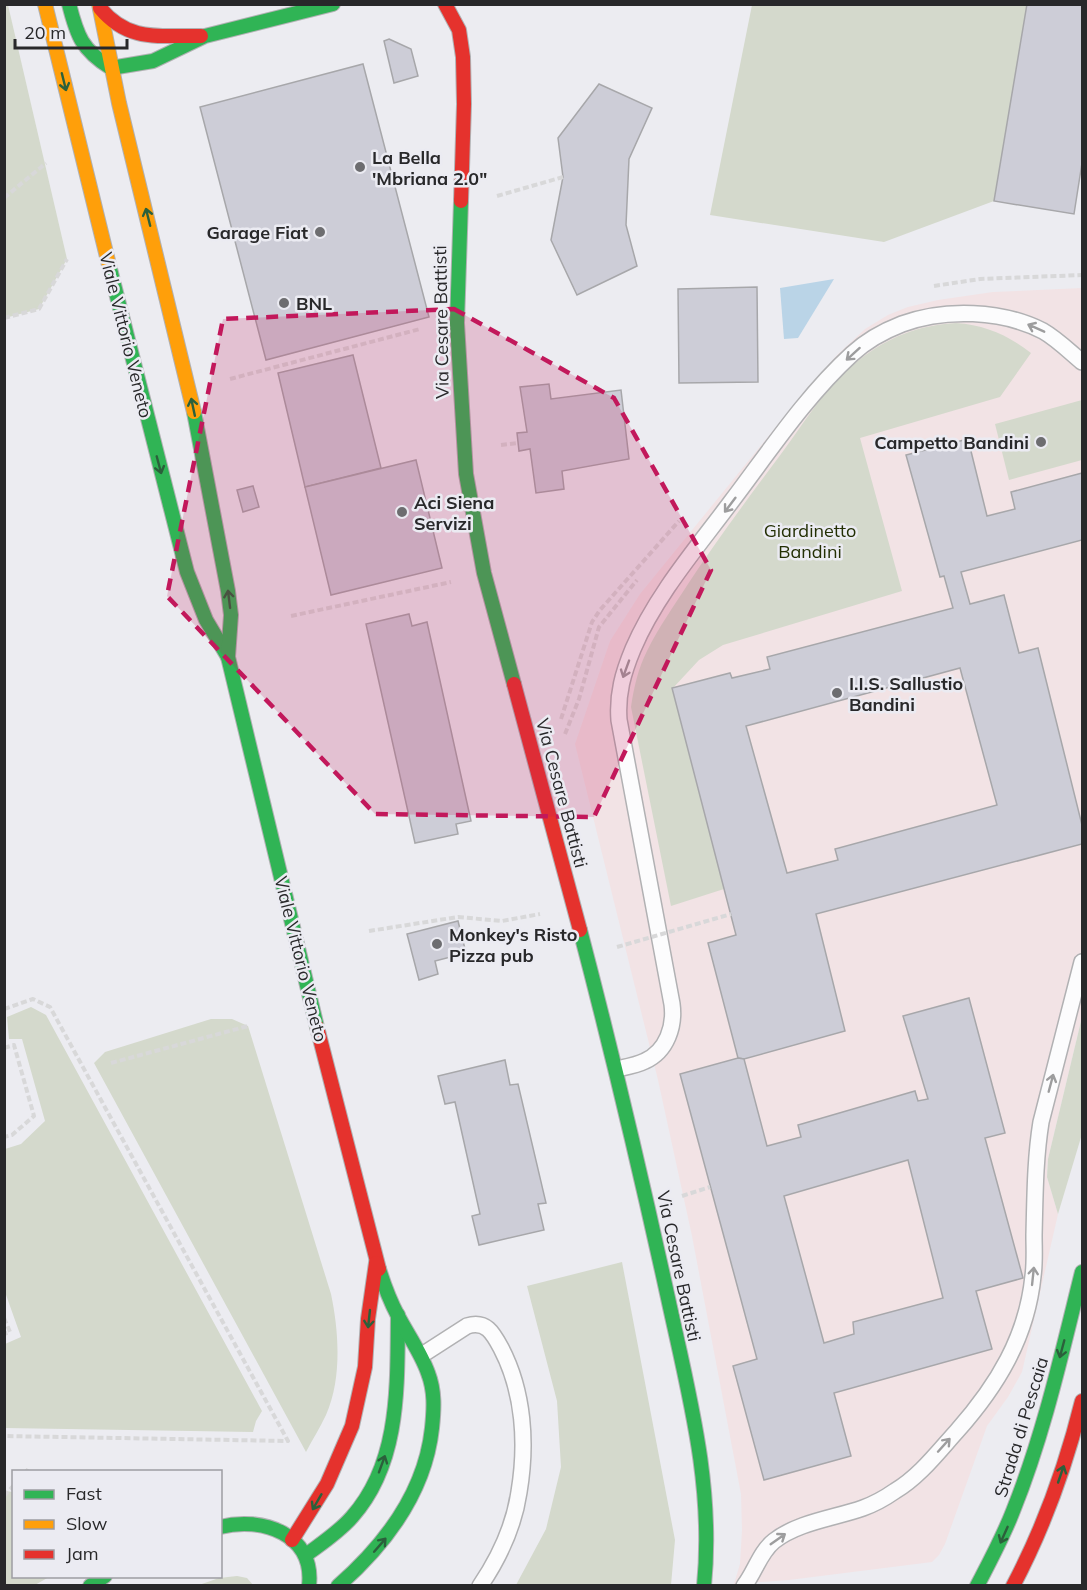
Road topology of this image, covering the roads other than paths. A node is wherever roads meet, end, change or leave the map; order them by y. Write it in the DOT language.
graph roads {
  1 [pos="45,4"];
  2 [pos="69,4"];
  3 [pos="333,4"];
  4 [pos="446,5"];
  5 [pos="99,6"];
  6 [pos="205,36"];
  7 [pos="111,68"];
  8 [pos="1083,362"];
  9 [pos="228,657"];
  10 [pos="1083,962"];
  11 [pos="617,1069"];
  12 [pos="376,1261"];
  13 [pos="1083,1272"];
  14 [pos="398,1315"];
  15 [pos="422,1354"];
  16 [pos="1083,1401"];
  17 [pos="222,1527"];
  18 [pos="292,1540"];
  19 [pos="306,1556"];
  20 [pos="309,1586"];
  21 [pos="338,1586"];
  22 [pos="480,1586"];
  23 [pos="704,1586"];
  24 [pos="744,1586"];
  25 [pos="977,1586"];
  26 [pos="1013,1586"];
  1 -- 9 [label="street, Viale Vittorio Veneto, one-way"];
  2 -- 7 [label="street"];
  3 -- 6 [label="street"];
  4 -- 11 [label="street, Via Cesare Battisti"];
  5 -- 6 [label="street"];
  5 -- 7 [label="street, Viale Vittorio Veneto"];
  6 -- 7 [label="street"];
  9 -- 7 [label="street, Viale Vittorio Veneto, one-way"];
  8 -- 11 [label="lane, one-way"];
  9 -- 12 [label="street, Viale Vittorio Veneto"];
  24 -- 10 [label="lane, one-way"];
  11 -- 23 [label="street, Via Cesare Battisti"];
  12 -- 14 [label="street, Viale Vittorio Veneto"];
  12 -- 18 [label="street, Viale Vittorio Veneto, one-way"];
  13 -- 25 [label="street, Strada di Pescaia, one-way"];
  14 -- 15 [label="street, Viale Vittorio Veneto"];
  19 -- 14 [label="street, Viale Vittorio Veneto, one-way"];
  21 -- 15 [label="street, Viale Vittorio Veneto, one-way"];
  15 -- 22 [label="lane"];
  26 -- 16 [label="street, one-way"];
  17 -- 18 [label="street"];
  18 -- 19 [label="street"];
  19 -- 20 [label="street"];
}
